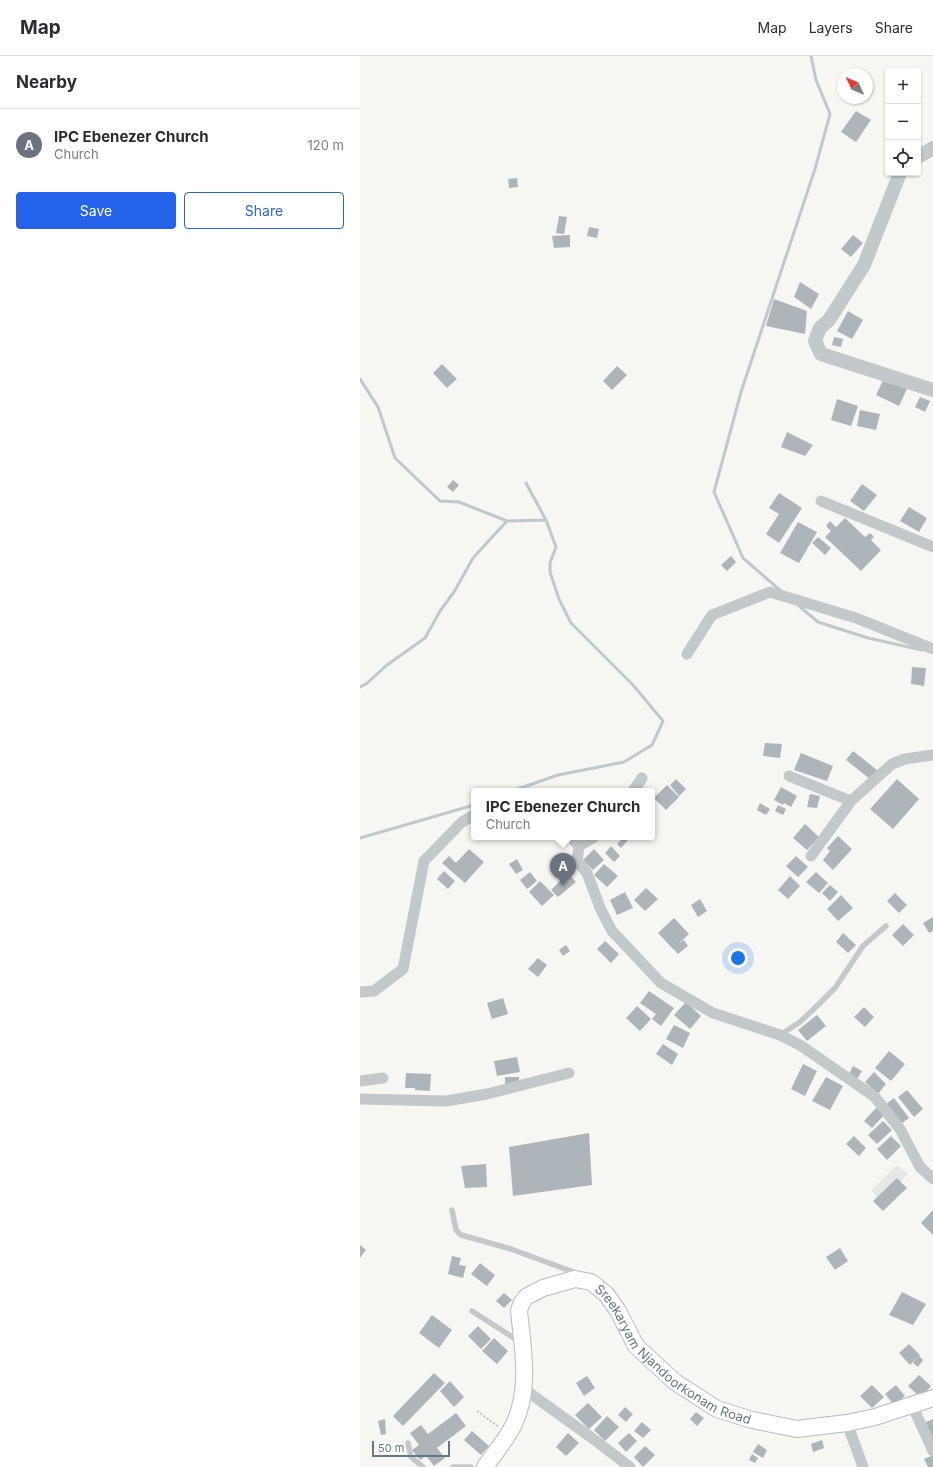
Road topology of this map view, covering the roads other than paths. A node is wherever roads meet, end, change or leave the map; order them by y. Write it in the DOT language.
graph roads {
  1 [pos="933,148"];
  2 [pos="921,155"];
  3 [pos="899,176"];
  4 [pos="933,390"];
  5 [pos="821,502"];
  6 [pos="933,547"];
  7 [pos="933,649"];
  8 [pos="687,654"];
  9 [pos="933,755"];
  10 [pos="789,776"];
  11 [pos="642,778"];
  12 [pos="635,788"];
  13 [pos="851,802"];
  14 [pos="471,817"];
  15 [pos="574,840"];
  16 [pos="589,840"];
  17 [pos="580,846"];
  18 [pos="810,856"];
  19 [pos="886,926"];
  20 [pos="360,992"];
  21 [pos="780,1035"];
  22 [pos="568,1073"];
  23 [pos="383,1078"];
  24 [pos="360,1081"];
  25 [pos="360,1099"];
  26 [pos="933,1179"];
  27 [pos="452,1210"];
  28 [pos="591,1282"];
  29 [pos="472,1311"];
  30 [pos="523,1344"];
  31 [pos="524,1389"];
  32 [pos="933,1398"];
  33 [pos="912,1405"];
  34 [pos="847,1423"];
  35 [pos="408,1443"];
  36 [pos="933,1451"];
  37 [pos="423,1467"];
  38 [pos="453,1467"];
  39 [pos="471,1467"];
  40 [pos="485,1467"];
  41 [pos="630,1467"];
  42 [pos="863,1467"];
  1 -- 2 [label="street"];
  3 -- 4 [label="street"];
  5 -- 6 [label="street"];
  7 -- 8 [label="street"];
  9 -- 13 [label="street"];
  10 -- 13 [label="street"];
  11 -- 12 [label="street"];
  13 -- 18 [label="street"];
  14 -- 20 [label="street"];
  15 -- 17 [label="street"];
  16 -- 17 [label="street"];
  17 -- 21 [label="street"];
  19 -- 21 [label="lane"];
  21 -- 26 [label="street"];
  22 -- 25 [label="street"];
  23 -- 24 [label="street"];
  27 -- 28 [label="lane"];
  28 -- 30 [label="main road, Sreekaryam Njandoorkonam Road"];
  28 -- 34 [label="main road, Sreekaryam Njandoorkonam Road"];
  29 -- 30 [label="lane"];
  30 -- 31 [label="main road, Sreekaryam Njandoorkonam Road"];
  31 -- 40 [label="main road, Sreekaryam Njandoorkonam Road"];
  31 -- 41 [label="street"];
  32 -- 33 [label="main road, Sreekaryam Njandoorkonam Road"];
  33 -- 34 [label="main road, Sreekaryam Njandoorkonam Road"];
  33 -- 36 [label="street"];
  34 -- 42 [label="street"];
  35 -- 37 [label="lane"];
  38 -- 39 [label="lane"];
}
